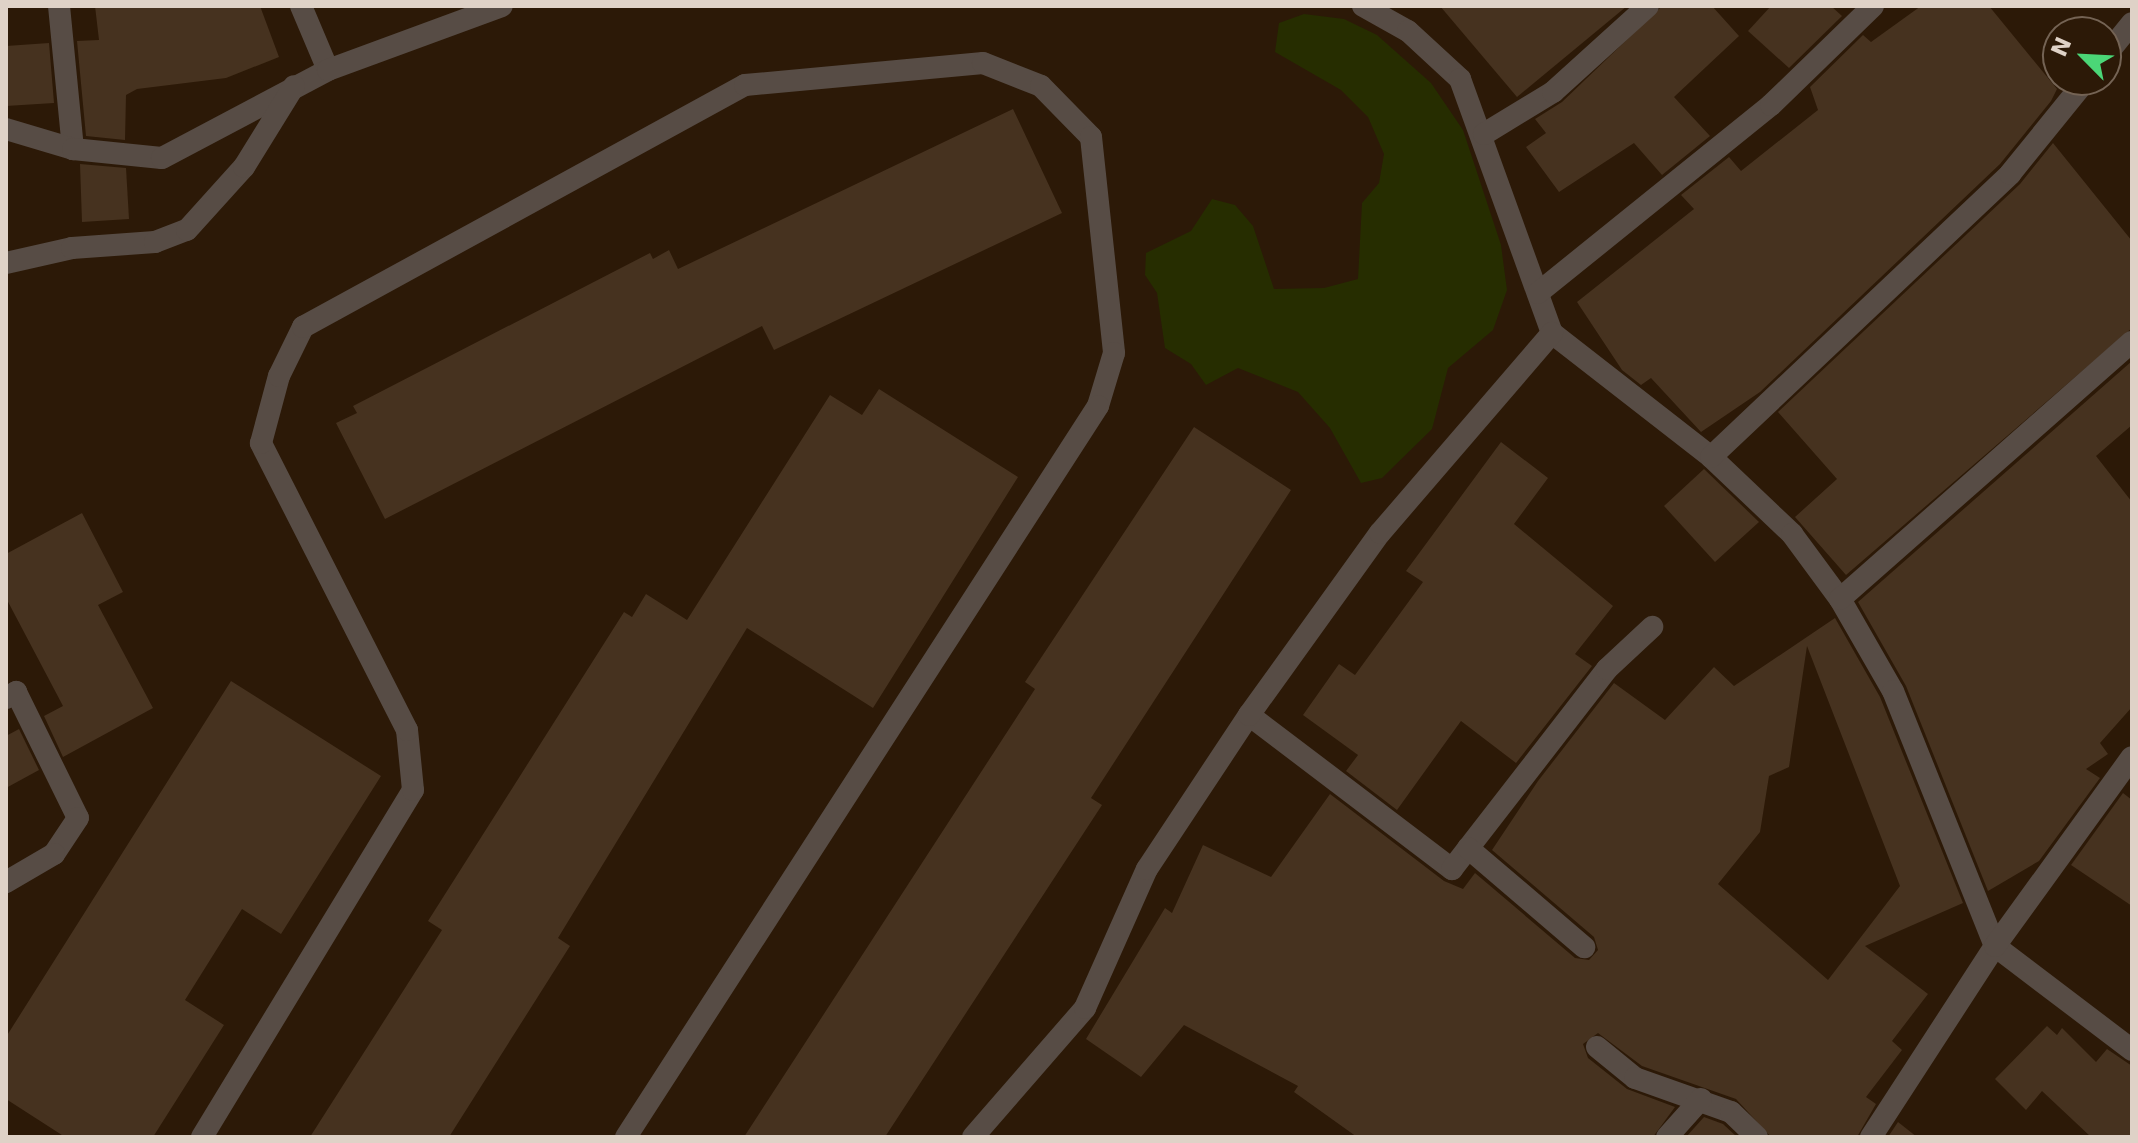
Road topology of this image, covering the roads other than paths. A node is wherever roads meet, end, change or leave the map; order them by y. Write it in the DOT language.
graph roads {
  1 [pos="59,6"];
  2 [pos="301,6"];
  3 [pos="502,6"];
  4 [pos="1363,6"];
  5 [pos="1648,6"];
  6 [pos="1873,6"];
  7 [pos="469,14"];
  8 [pos="328,70"];
  9 [pos="294,85"];
  10 [pos="2073,96"];
  11 [pos="6,129"];
  12 [pos="1484,134"];
  13 [pos="73,149"];
  14 [pos="6,263"];
  15 [pos="1538,293"];
  16 [pos="1552,333"];
  17 [pos="2132,342"];
  18 [pos="1711,457"];
  19 [pos="1840,599"];
  20 [pos="1652,627"];
  21 [pos="6,698"];
  22 [pos="1249,715"];
  23 [pos="2132,757"];
  24 [pos="1468,848"];
  25 [pos="6,882"];
  26 [pos="1995,946"];
  27 [pos="1584,947"];
  28 [pos="1597,1047"];
  29 [pos="2132,1050"];
  30 [pos="1701,1099"];
  31 [pos="202,1137"];
  32 [pos="626,1137"];
  33 [pos="973,1137"];
  34 [pos="1667,1137"];
  35 [pos="1757,1137"];
  36 [pos="1871,1137"];
  1 -- 13 [label="street"];
  2 -- 8 [label="street"];
  3 -- 7 [label="street"];
  4 -- 12 [label="street"];
  5 -- 12 [label="street"];
  6 -- 15 [label="street"];
  7 -- 8 [label="street"];
  8 -- 9 [label="street"];
  9 -- 13 [label="street"];
  9 -- 14 [label="street"];
  10 -- 18 [label="street"];
  11 -- 13 [label="street"];
  12 -- 15 [label="street"];
  15 -- 16 [label="street"];
  16 -- 18 [label="street"];
  16 -- 22 [label="street"];
  17 -- 19 [label="street"];
  18 -- 19 [label="street"];
  19 -- 26 [label="street"];
  20 -- 24 [label="street"];
  21 -- 25 [label="street"];
  22 -- 24 [label="street"];
  22 -- 33 [label="street"];
  23 -- 26 [label="street"];
  24 -- 27 [label="street"];
  26 -- 29 [label="street"];
  26 -- 36 [label="street"];
  28 -- 30 [label="street"];
  30 -- 34 [label="street"];
  30 -- 35 [label="street"];
  31 -- 32 [label="street"];
}
